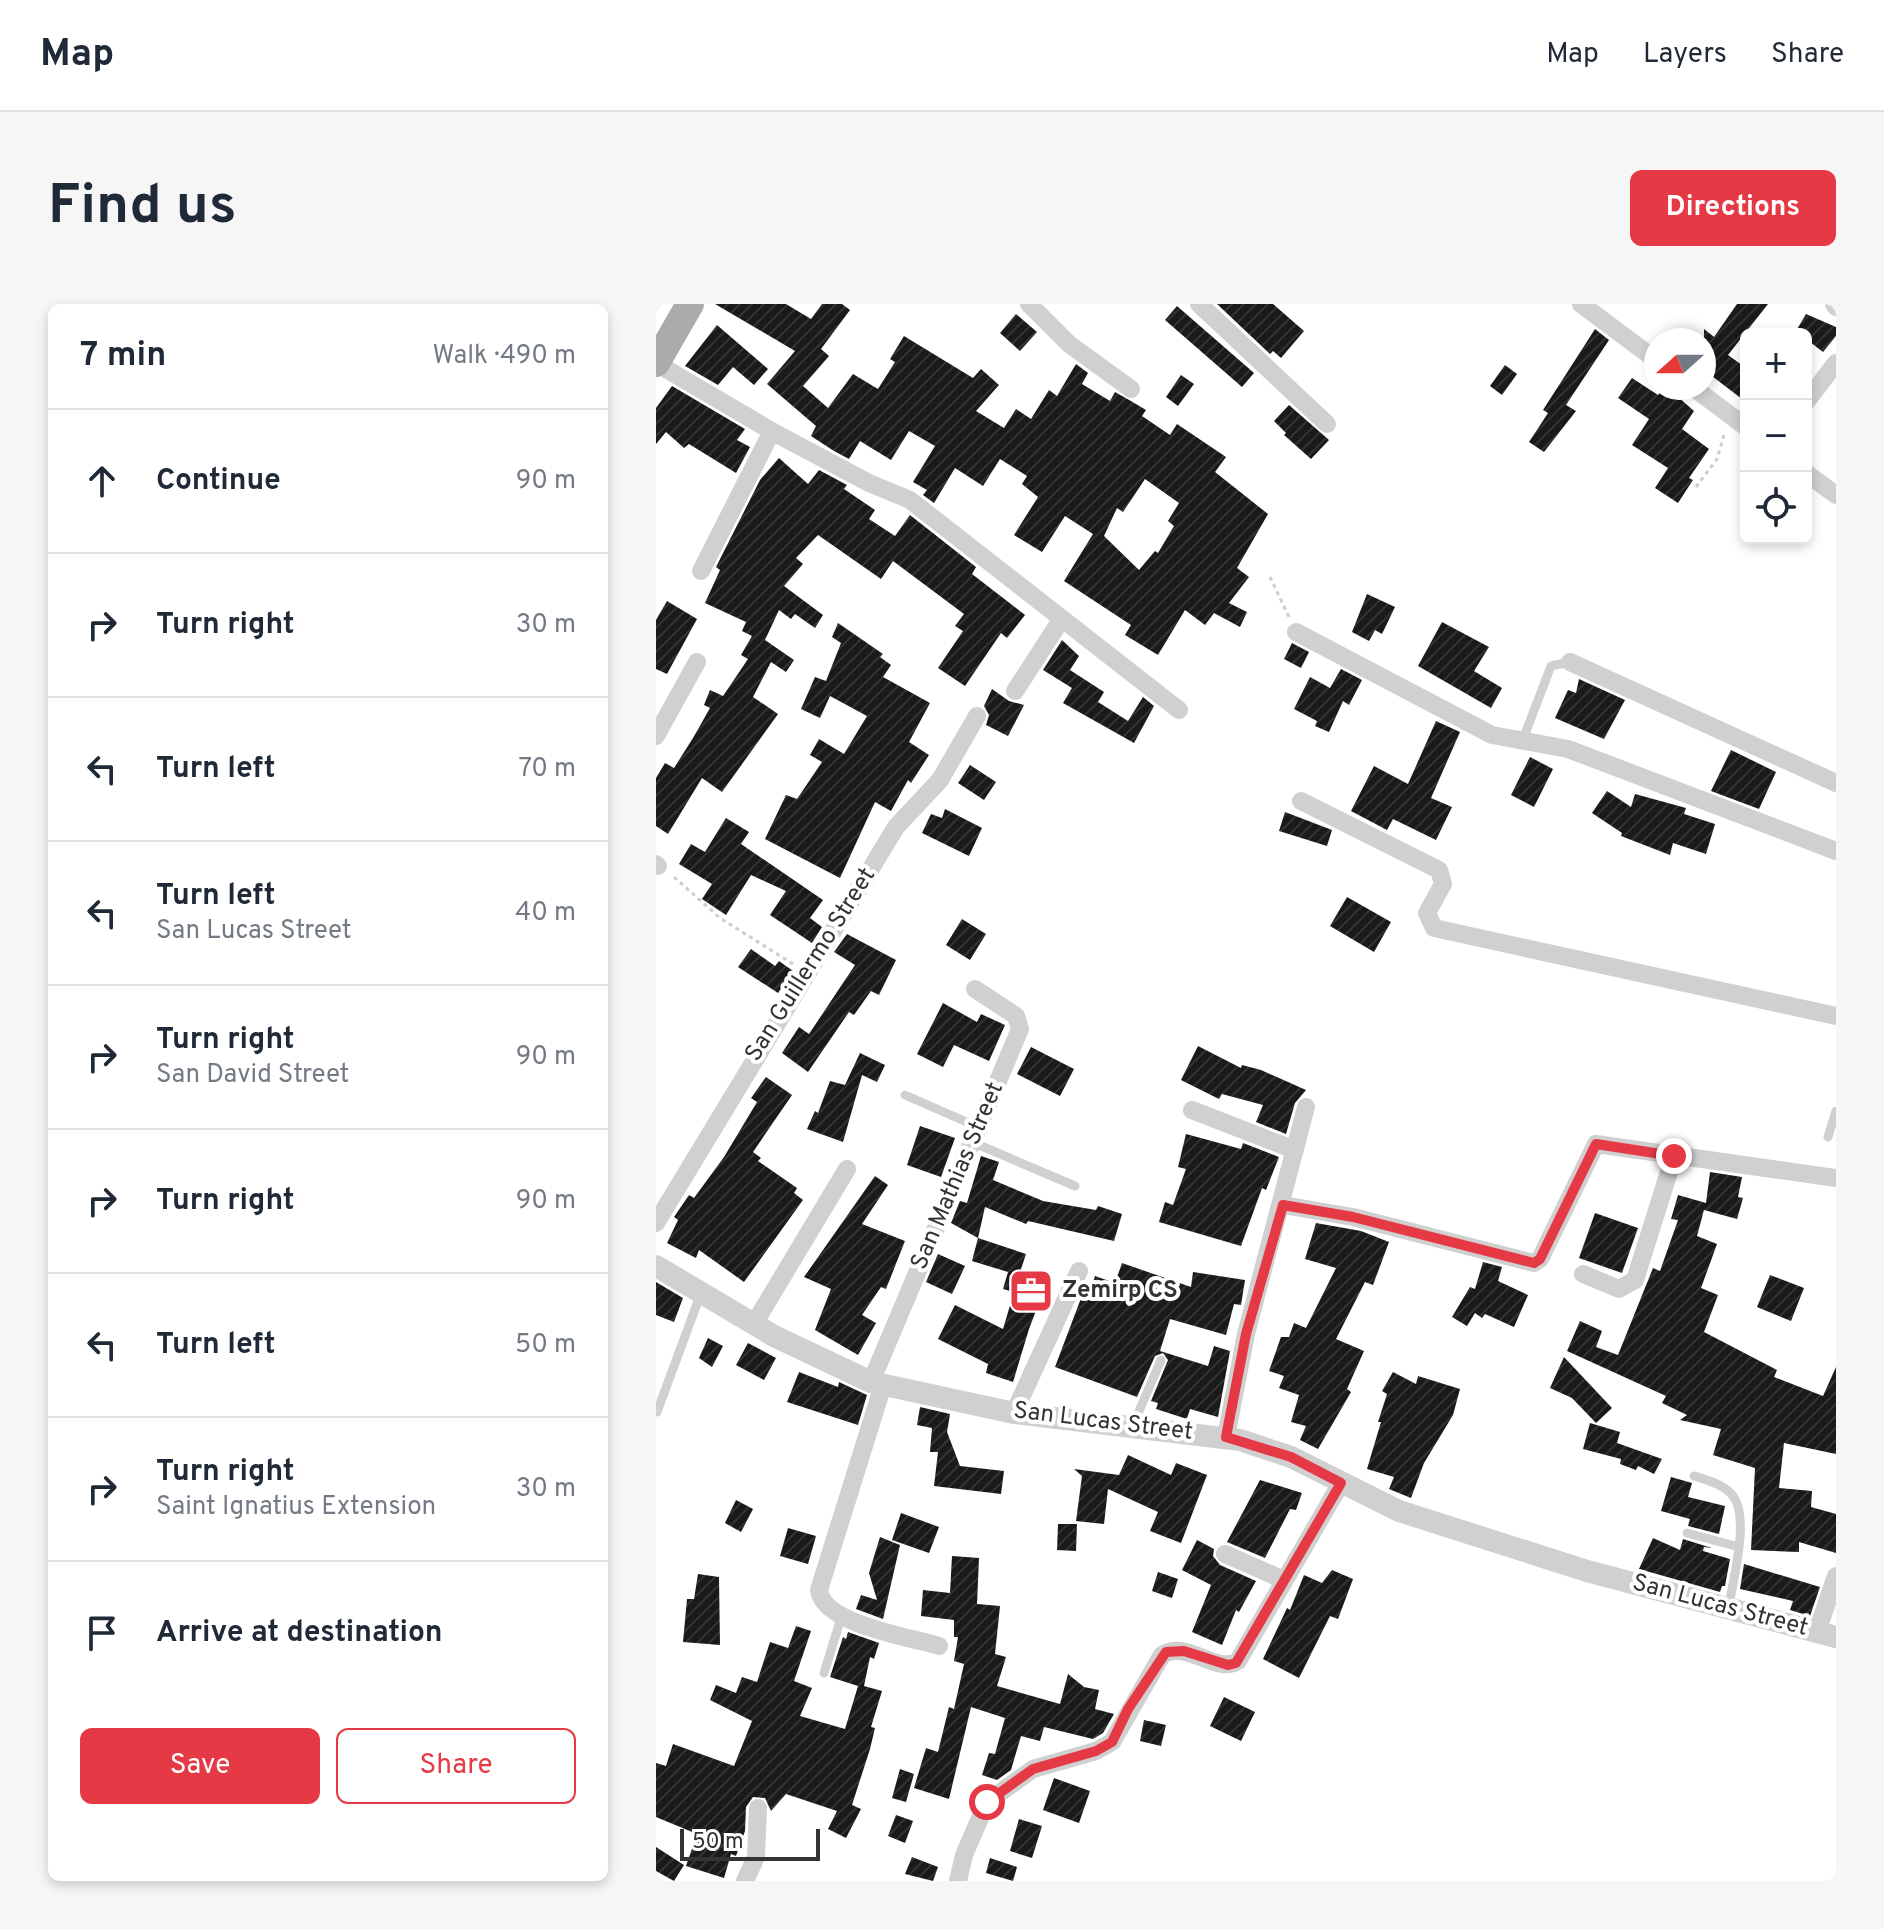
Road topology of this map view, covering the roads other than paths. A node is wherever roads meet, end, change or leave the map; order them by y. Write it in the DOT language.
graph roads {
  1 [pos="690,304"];
  2 [pos="1029,304"];
  3 [pos="1199,304"];
  4 [pos="1581,304"];
  5 [pos="1644,351"];
  6 [pos="656,363"];
  7 [pos="1836,363"];
  8 [pos="1131,389"];
  9 [pos="1710,400"];
  10 [pos="1808,400"];
  11 [pos="1740,423"];
  12 [pos="1327,424"];
  13 [pos="772,431"];
  14 [pos="1812,477"];
  15 [pos="1836,495"];
  16 [pos="701,571"];
  17 [pos="1061,620"];
  18 [pos="1296,632"];
  19 [pos="697,662"];
  20 [pos="1570,662"];
  21 [pos="1015,691"];
  22 [pos="1179,710"];
  23 [pos="977,716"];
  24 [pos="656,736"];
  25 [pos="1522,742"];
  26 [pos="1836,783"];
  27 [pos="1301,801"];
  28 [pos="1836,851"];
  29 [pos="975,989"];
  30 [pos="1836,1016"];
  31 [pos="905,1095"];
  32 [pos="1306,1107"];
  33 [pos="1192,1110"];
  34 [pos="1836,1111"];
  35 [pos="975,1135"];
  36 [pos="1828,1137"];
  37 [pos="1295,1150"];
  38 [pos="1674,1156"];
  39 [pos="847,1169"];
  40 [pos="1836,1178"];
  41 [pos="1075,1186"];
  42 [pos="1283,1205"];
  43 [pos="656,1223"];
  44 [pos="656,1266"];
  45 [pos="1079,1271"];
  46 [pos="1583,1274"];
  47 [pos="701,1293"];
  48 [pos="754,1324"];
  49 [pos="1161,1360"];
  50 [pos="877,1384"];
  51 [pos="657,1412"];
  52 [pos="1014,1413"];
  53 [pos="1133,1425"];
  54 [pos="1226,1437"];
  55 [pos="1694,1476"];
  56 [pos="1341,1483"];
  57 [pos="1687,1533"];
  58 [pos="1739,1547"];
  59 [pos="1225,1554"];
  60 [pos="1836,1576"];
  61 [pos="1284,1580"];
  62 [pos="1728,1608"];
  63 [pos="841,1618"];
  64 [pos="1826,1635"];
  65 [pos="939,1646"];
  66 [pos="824,1673"];
  67 [pos="758,1808"];
  68 [pos="745,1881"];
  69 [pos="958,1881"];
  1 -- 6 [label="main road"];
  2 -- 8 [label="street"];
  3 -- 12 [label="street"];
  4 -- 5 [label="street"];
  6 -- 13 [label="street"];
  7 -- 10 [label="street"];
  9 -- 11 [label="street"];
  13 -- 16 [label="street"];
  13 -- 17 [label="street"];
  14 -- 15 [label="street"];
  17 -- 21 [label="street"];
  17 -- 22 [label="street"];
  18 -- 25 [label="street"];
  19 -- 24 [label="street"];
  20 -- 25 [label="lane"];
  20 -- 26 [label="street"];
  23 -- 43 [label="street, San Guillermo Street"];
  25 -- 28 [label="street"];
  27 -- 30 [label="street"];
  29 -- 35 [label="street, San Mathias Street"];
  31 -- 35 [label="lane"];
  32 -- 37 [label="street"];
  33 -- 37 [label="street"];
  34 -- 36 [label="lane"];
  35 -- 41 [label="lane"];
  35 -- 50 [label="street, San Mathias Street"];
  37 -- 42 [label="street"];
  38 -- 40 [label="street"];
  38 -- 42 [label="street"];
  38 -- 46 [label="street"];
  39 -- 48 [label="street"];
  42 -- 54 [label="street"];
  44 -- 47 [label="street, San Lucas Street"];
  45 -- 52 [label="street"];
  47 -- 48 [label="street, San Lucas Street"];
  47 -- 51 [label="lane"];
  48 -- 50 [label="street, San Lucas Street"];
  49 -- 53 [label="lane"];
  50 -- 52 [label="street, San Lucas Street"];
  50 -- 63 [label="street, San Mathias Street"];
  52 -- 53 [label="street, San Lucas Street"];
  53 -- 54 [label="street, San Lucas Street"];
  54 -- 56 [label="street, San Lucas Street"];
  55 -- 58 [label="lane"];
  56 -- 61 [label="street"];
  56 -- 62 [label="street, San Lucas Street"];
  57 -- 58 [label="lane"];
  58 -- 62 [label="lane"];
  59 -- 61 [label="street"];
  60 -- 64 [label="street"];
  61 -- 69 [label="street"];
  62 -- 64 [label="street, San Lucas Street"];
  63 -- 65 [label="street"];
  63 -- 66 [label="lane"];
  67 -- 68 [label="street"];
}
